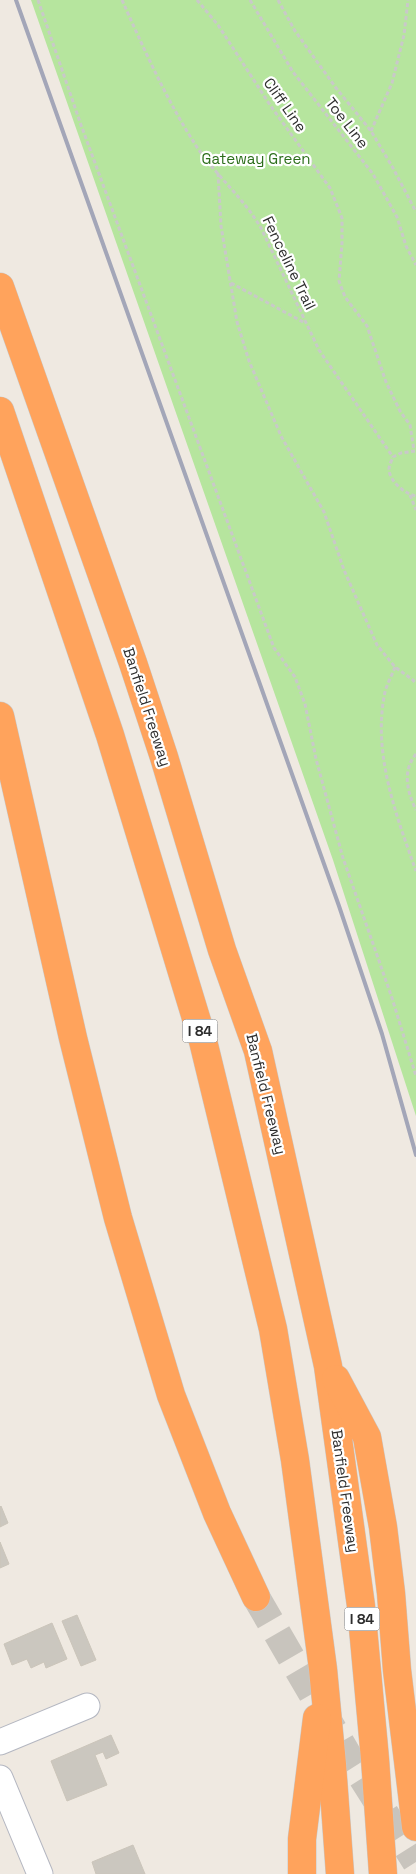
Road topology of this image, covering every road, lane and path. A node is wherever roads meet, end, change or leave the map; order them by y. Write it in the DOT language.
graph roads {
  1 [pos="38,0"];
  2 [pos="122,0"];
  3 [pos="197,0"];
  4 [pos="250,0"];
  5 [pos="278,0"];
  6 [pos="408,0"];
  7 [pos="371,131"];
  8 [pos="218,173"];
  9 [pos="416,212"];
  10 [pos="416,265"];
  11 [pos="231,283"];
  12 [pos="0,286"];
  13 [pos="306,324"];
  14 [pos="0,411"];
  15 [pos="415,450"];
  16 [pos="393,457"];
  17 [pos="410,495"];
  18 [pos="416,496"];
  19 [pos="416,510"];
  20 [pos="395,667"];
  21 [pos="416,684"];
  22 [pos="0,716"];
  23 [pos="416,754"];
  24 [pos="416,810"];
  25 [pos="416,871"];
  26 [pos="416,1076"];
  27 [pos="328,1366"];
  28 [pos="256,1597"];
  29 [pos="323,1669"];
  30 [pos="88,1706"];
  31 [pos="0,1742"];
  32 [pos="0,1778"];
  33 [pos="416,1827"];
  34 [pos="40,1874"];
  35 [pos="302,1874"];
  36 [pos="340,1874"];
  37 [pos="383,1874"];
  1 -- 26 [label="path"];
  2 -- 8 [label="path, Fenceline Trail"];
  3 -- 15 [label="path, Cliff Line"];
  4 -- 10 [label="path, Toe Line"];
  5 -- 7 [label="path"];
  6 -- 7 [label="path"];
  7 -- 9 [label="path"];
  8 -- 11 [label="path"];
  8 -- 13 [label="path, Fenceline Trail"];
  11 -- 13 [label="path"];
  11 -- 20 [label="path"];
  12 -- 27 [label="highway, Banfield Freeway / I 84"];
  13 -- 16 [label="path, Fenceline Trail"];
  14 -- 29 [label="highway, I 84"];
  15 -- 16 [label="path"];
  16 -- 17 [label="path"];
  17 -- 18 [label="path"];
  17 -- 19 [label="path"];
  20 -- 21 [label="path"];
  20 -- 25 [label="path"];
  22 -- 28 [label="highway"];
  23 -- 24 [label="path"];
  27 -- 33 [label="highway"];
  27 -- 37 [label="highway, Banfield Freeway / I 84"];
  29 -- 35 [label="highway"];
  29 -- 36 [label="highway, I 84"];
  30 -- 31 [label="street"];
  32 -- 34 [label="street"];
}
